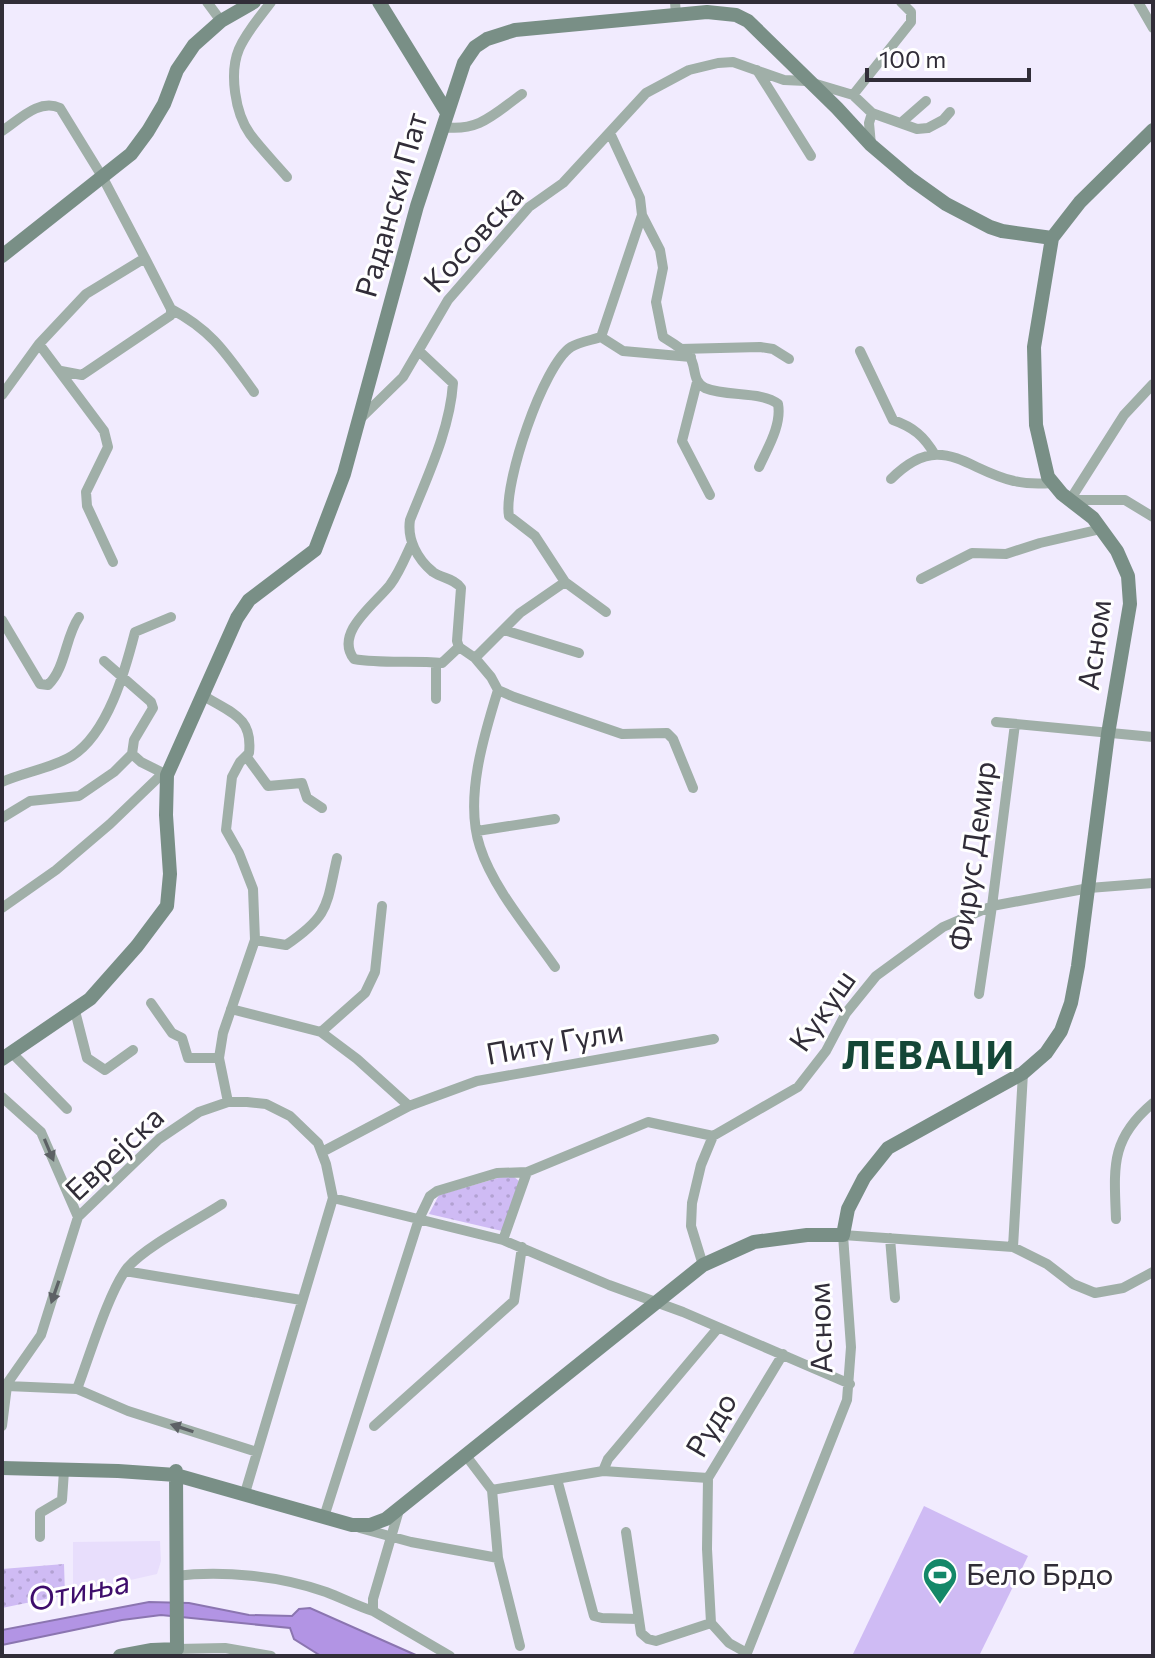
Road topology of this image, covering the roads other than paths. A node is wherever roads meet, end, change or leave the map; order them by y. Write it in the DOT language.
graph roads {
  1 [pos="207,2"];
  2 [pos="254,2"];
  3 [pos="271,2"];
  4 [pos="379,2"];
  5 [pos="901,2"];
  6 [pos="1138,2"];
  7 [pos="706,7"];
  8 [pos="676,8"];
  9 [pos="221,21"];
  10 [pos="1153,28"];
  11 [pos="757,69"];
  12 [pos="806,81"];
  13 [pos="522,94"];
  14 [pos="853,95"];
  15 [pos="926,101"];
  16 [pos="446,111"];
  17 [pos="950,112"];
  18 [pos="872,113"];
  19 [pos="902,122"];
  20 [pos="443,127"];
  21 [pos="1153,130"];
  22 [pos="2,131"];
  23 [pos="610,133"];
  24 [pos="871,145"];
  25 [pos="811,156"];
  26 [pos="287,177"];
  27 [pos="103,178"];
  28 [pos="642,215"];
  29 [pos="1052,238"];
  30 [pos="2,256"];
  31 [pos="145,258"];
  32 [pos="171,309"];
  33 [pos="601,337"];
  34 [pos="39,344"];
  35 [pos="680,349"];
  36 [pos="860,351"];
  37 [pos="420,352"];
  38 [pos="691,357"];
  39 [pos="789,359"];
  40 [pos="59,370"];
  41 [pos="697,382"];
  42 [pos="1153,384"];
  43 [pos="254,392"];
  44 [pos="2,395"];
  45 [pos="356,422"];
  46 [pos="935,455"];
  47 [pos="759,467"];
  48 [pos="891,479"];
  49 [pos="1052,483"];
  50 [pos="710,495"];
  51 [pos="1070,500"];
  52 [pos="1153,517"];
  53 [pos="1101,529"];
  54 [pos="411,545"];
  55 [pos="113,562"];
  56 [pos="921,579"];
  57 [pos="565,582"];
  58 [pos="606,612"];
  59 [pos="79,617"];
  60 [pos="171,617"];
  61 [pos="2,620"];
  62 [pos="504,630"];
  63 [pos="459,647"];
  64 [pos="579,653"];
  65 [pos="475,658"];
  66 [pos="104,661"];
  67 [pos="436,663"];
  68 [pos="124,676"];
  69 [pos="498,690"];
  70 [pos="204,696"];
  71 [pos="436,699"];
  72 [pos="996,722"];
  73 [pos="1015,724"];
  74 [pos="1108,734"];
  75 [pos="1153,737"];
  76 [pos="132,754"];
  77 [pos="246,756"];
  78 [pos="165,774"];
  79 [pos="2,782"];
  80 [pos="693,788"];
  81 [pos="322,808"];
  82 [pos="2,818"];
  83 [pos="555,819"];
  84 [pos="477,831"];
  85 [pos="337,858"];
  86 [pos="1153,883"];
  87 [pos="1089,888"];
  88 [pos="382,906"];
  89 [pos="992,906"];
  90 [pos="2,908"];
  91 [pos="255,940"];
  92 [pos="555,967"];
  93 [pos="979,994"];
  94 [pos="151,1003"];
  95 [pos="231,1009"];
  96 [pos="75,1011"];
  97 [pos="321,1032"];
  98 [pos="714,1039"];
  99 [pos="133,1050"];
  100 [pos="7,1056"];
  101 [pos="219,1058"];
  102 [pos="1023,1073"];
  103 [pos="2,1097"];
  104 [pos="228,1102"];
  105 [pos="1153,1103"];
  106 [pos="409,1106"];
  107 [pos="67,1109"];
  108 [pos="713,1136"];
  109 [pos="322,1152"];
  110 [pos="527,1172"];
  111 [pos="333,1198"];
  112 [pos="222,1204"];
  113 [pos="78,1217"];
  114 [pos="419,1219"];
  115 [pos="1116,1219"];
  116 [pos="843,1235"];
  117 [pos="890,1238"];
  118 [pos="503,1240"];
  119 [pos="522,1247"];
  120 [pos="1013,1247"];
  121 [pos="703,1265"];
  122 [pos="125,1271"];
  123 [pos="1153,1272"];
  124 [pos="895,1298"];
  125 [pos="301,1300"];
  126 [pos="656,1302"];
  127 [pos="718,1328"];
  128 [pos="783,1354"];
  129 [pos="4,1384"];
  130 [pos="850,1384"];
  131 [pos="77,1389"];
  132 [pos="2,1426"];
  133 [pos="374,1426"];
  134 [pos="257,1452"];
  135 [pos="467,1457"];
  136 [pos="2,1466"];
  137 [pos="64,1471"];
  138 [pos="603,1471"];
  139 [pos="173,1473"];
  140 [pos="708,1478"];
  141 [pos="557,1479"];
  142 [pos="492,1490"];
  143 [pos="245,1491"];
  144 [pos="399,1510"];
  145 [pos="325,1516"];
  146 [pos="352,1525"];
  147 [pos="626,1532"];
  148 [pos="40,1537"];
  149 [pos="391,1537"];
  150 [pos="498,1558"];
  151 [pos="174,1582"];
  152 [pos="373,1611"];
  153 [pos="638,1619"];
  154 [pos="711,1623"];
  155 [pos="174,1641"];
  156 [pos="520,1646"];
  157 [pos="120,1656"];
  158 [pos="271,1656"];
  159 [pos="450,1656"];
  1 -- 9 [label="street"];
  2 -- 9 [label="street"];
  3 -- 26 [label="street"];
  4 -- 16 [label="street"];
  5 -- 14 [label="street"];
  6 -- 10 [label="street"];
  7 -- 8 [label="street, Радански Пат"];
  7 -- 12 [label="street, Радански Пат"];
  8 -- 16 [label="street, Радански Пат"];
  9 -- 27 [label="street"];
  11 -- 12 [label="street, Косовска"];
  11 -- 23 [label="street, Косовска"];
  11 -- 25 [label="street"];
  12 -- 14 [label="street, Косовска"];
  12 -- 24 [label="street, Радански Пат"];
  13 -- 20 [label="street"];
  14 -- 18 [label="street"];
  15 -- 19 [label="street"];
  16 -- 20 [label="street, Радански Пат"];
  17 -- 19 [label="street"];
  18 -- 19 [label="street"];
  18 -- 24 [label="street"];
  20 -- 45 [label="street, Радански Пат"];
  21 -- 29 [label="street"];
  22 -- 27 [label="street"];
  23 -- 28 [label="street"];
  23 -- 37 [label="street, Косовска"];
  24 -- 29 [label="street, Радански Пат"];
  27 -- 30 [label="street"];
  27 -- 31 [label="street"];
  28 -- 33 [label="street"];
  28 -- 35 [label="street"];
  29 -- 49 [label="street, Асном"];
  31 -- 32 [label="street"];
  31 -- 34 [label="street"];
  32 -- 40 [label="street"];
  32 -- 43 [label="street"];
  33 -- 38 [label="street"];
  33 -- 57 [label="street"];
  34 -- 40 [label="street"];
  34 -- 44 [label="street"];
  35 -- 38 [label="street"];
  35 -- 39 [label="street"];
  36 -- 46 [label="street"];
  37 -- 45 [label="street, Косовска"];
  37 -- 54 [label="street"];
  38 -- 41 [label="street"];
  40 -- 55 [label="street"];
  41 -- 47 [label="street"];
  41 -- 50 [label="street"];
  42 -- 51 [label="street"];
  45 -- 70 [label="street, Радански Пат"];
  46 -- 48 [label="street"];
  46 -- 49 [label="street"];
  49 -- 51 [label="street, Асном"];
  51 -- 52 [label="street"];
  51 -- 53 [label="street, Асном"];
  53 -- 56 [label="street"];
  53 -- 74 [label="street, Асном"];
  54 -- 63 [label="street"];
  54 -- 67 [label="street"];
  57 -- 58 [label="street"];
  57 -- 62 [label="street"];
  59 -- 61 [label="street"];
  60 -- 68 [label="street"];
  62 -- 64 [label="street"];
  62 -- 65 [label="street"];
  63 -- 65 [label="street"];
  63 -- 67 [label="street"];
  65 -- 69 [label="street"];
  66 -- 68 [label="street"];
  67 -- 71 [label="street"];
  68 -- 76 [label="street"];
  68 -- 79 [label="street"];
  69 -- 80 [label="street"];
  69 -- 84 [label="street"];
  70 -- 77 [label="street"];
  70 -- 78 [label="street, Радански Пат"];
  72 -- 73 [label="street"];
  73 -- 74 [label="street"];
  73 -- 89 [label="street, Фирус Демир"];
  74 -- 75 [label="street"];
  74 -- 87 [label="street, Асном"];
  76 -- 78 [label="street"];
  76 -- 82 [label="street"];
  77 -- 81 [label="street"];
  77 -- 91 [label="street"];
  78 -- 90 [label="street"];
  78 -- 96 [label="street, Радански Пат"];
  83 -- 84 [label="street"];
  84 -- 92 [label="street"];
  85 -- 91 [label="street"];
  86 -- 87 [label="street, Кукуш"];
  87 -- 89 [label="street, Кукуш"];
  87 -- 102 [label="street, Асном"];
  88 -- 97 [label="street"];
  89 -- 93 [label="street, Фирус Демир"];
  89 -- 108 [label="street, Кукуш"];
  91 -- 95 [label="street"];
  94 -- 101 [label="street"];
  95 -- 97 [label="street"];
  95 -- 101 [label="street"];
  96 -- 99 [label="street"];
  96 -- 100 [label="street, Радански Пат"];
  97 -- 106 [label="street"];
  98 -- 106 [label="street, Питу Гули"];
  100 -- 107 [label="street"];
  101 -- 104 [label="street"];
  102 -- 116 [label="street, Асном"];
  102 -- 120 [label="street"];
  103 -- 113 [label="street, one-way"];
  104 -- 109 [label="street, Еврејска"];
  104 -- 113 [label="street, Еврејска"];
  105 -- 115 [label="street"];
  106 -- 109 [label="street, Питу Гули"];
  108 -- 110 [label="street"];
  108 -- 121 [label="street"];
  109 -- 111 [label="street, Еврејска"];
  110 -- 114 [label="street"];
  110 -- 118 [label="street"];
  111 -- 114 [label="street"];
  111 -- 125 [label="street"];
  112 -- 122 [label="street"];
  113 -- 129 [label="street, Еврејска, one-way"];
  114 -- 118 [label="street"];
  114 -- 145 [label="street"];
  116 -- 117 [label="street"];
  116 -- 121 [label="street"];
  116 -- 130 [label="street, Асном"];
  117 -- 120 [label="street"];
  117 -- 124 [label="street"];
  118 -- 119 [label="street"];
  119 -- 126 [label="street"];
  119 -- 133 [label="street"];
  120 -- 123 [label="street"];
  121 -- 126 [label="street"];
  122 -- 125 [label="street"];
  122 -- 131 [label="street"];
  125 -- 134 [label="street"];
  126 -- 127 [label="street"];
  126 -- 135 [label="street"];
  127 -- 128 [label="street"];
  127 -- 138 [label="street"];
  128 -- 130 [label="street"];
  128 -- 140 [label="street, Рудо"];
  129 -- 131 [label="street"];
  129 -- 132 [label="street"];
  130 -- 154 [label="street, Асном"];
  134 -- 131 [label="street, one-way"];
  134 -- 143 [label="street"];
  135 -- 142 [label="street"];
  135 -- 144 [label="street"];
  136 -- 137 [label="street"];
  136 -- 139 [label="street"];
  137 -- 139 [label="street"];
  137 -- 148 [label="street"];
  138 -- 140 [label="street"];
  138 -- 141 [label="street"];
  139 -- 143 [label="street"];
  139 -- 151 [label="street"];
  140 -- 154 [label="street, Рудо"];
  141 -- 142 [label="street"];
  141 -- 153 [label="street"];
  142 -- 150 [label="street"];
  143 -- 145 [label="street"];
  144 -- 146 [label="street"];
  144 -- 149 [label="street"];
  145 -- 146 [label="street"];
  146 -- 149 [label="street"];
  147 -- 153 [label="street"];
  149 -- 150 [label="street"];
  149 -- 152 [label="street"];
  150 -- 156 [label="street"];
  151 -- 152 [label="street"];
  151 -- 155 [label="street"];
  152 -- 159 [label="street"];
  153 -- 154 [label="street"];
  155 -- 157 [label="street"];
  155 -- 158 [label="street"];
}
